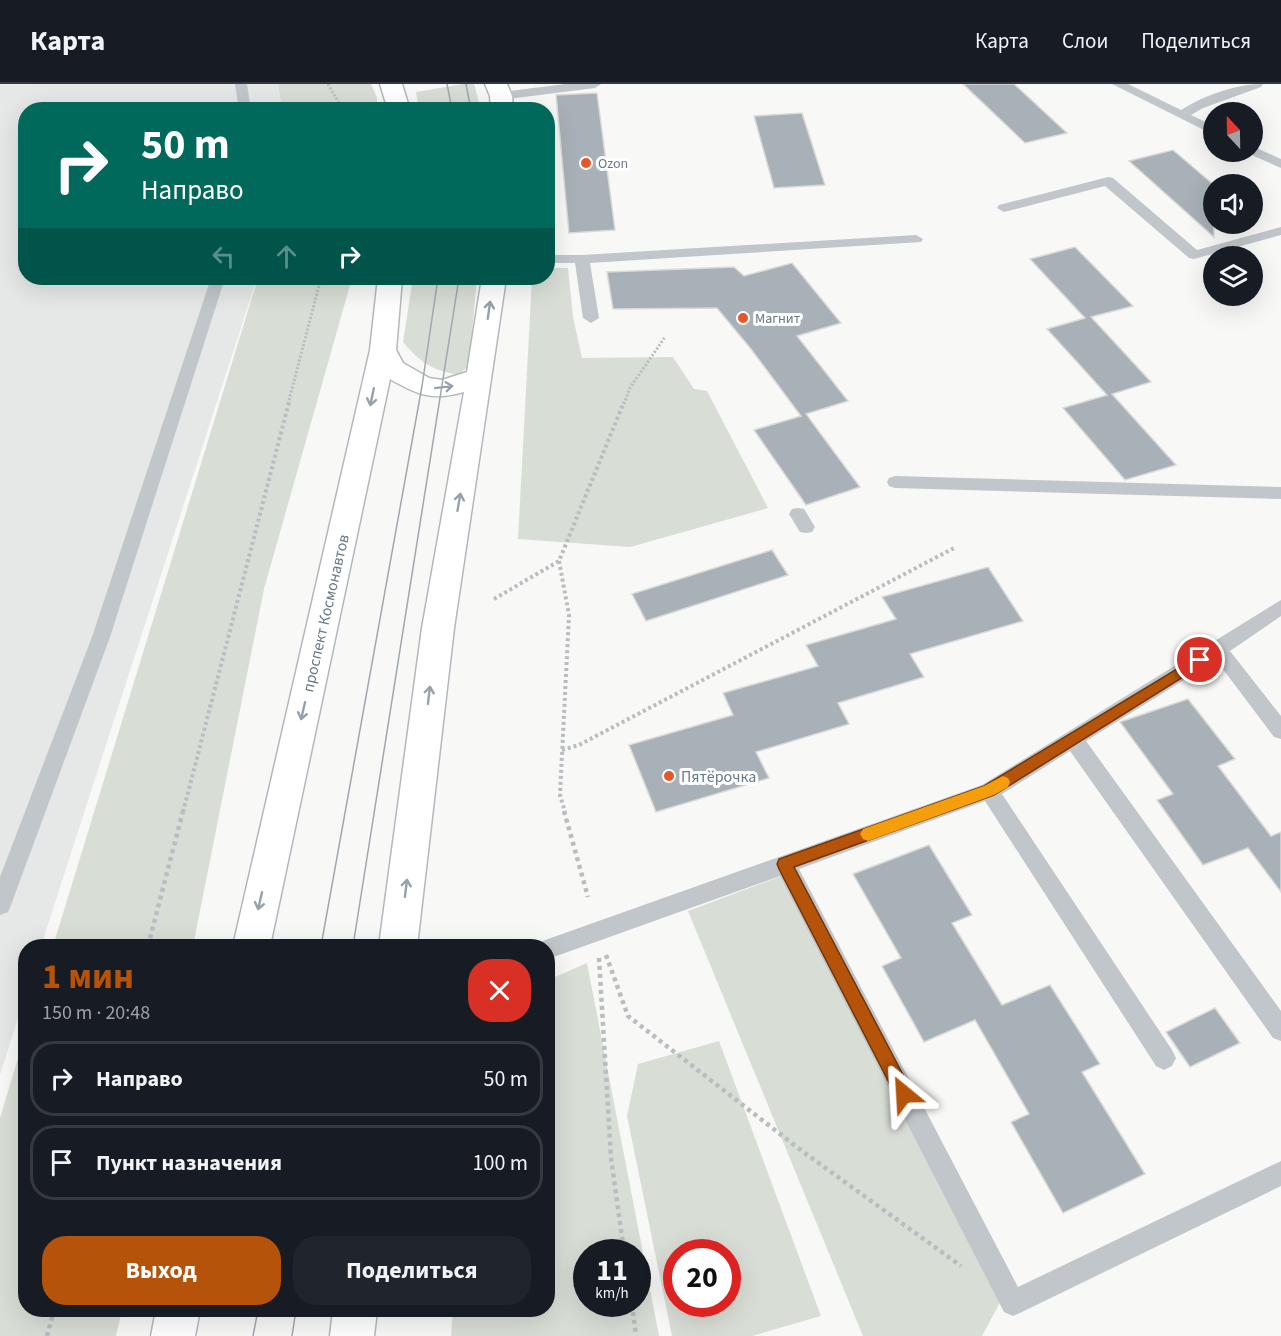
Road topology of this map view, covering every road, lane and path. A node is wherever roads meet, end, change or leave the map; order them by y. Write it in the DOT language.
graph roads {
  1 [pos="241,84"];
  2 [pos="328,84"];
  3 [pos="391,84"];
  4 [pos="595,84"];
  5 [pos="1118,84"];
  6 [pos="1257,84"];
  7 [pos="499,97"];
  8 [pos="243,102"];
  9 [pos="338,102"];
  10 [pos="397,102"];
  11 [pos="1182,115"];
  12 [pos="1203,126"];
  13 [pos="1263,155"];
  14 [pos="1281,164"];
  15 [pos="1004,208"];
  16 [pos="1281,231"];
  17 [pos="916,238"];
  18 [pos="555,259"];
  19 [pos="582,259"];
  20 [pos="216,285"];
  21 [pos="319,285"];
  22 [pos="389,285"];
  23 [pos="493,285"];
  24 [pos="591,318"];
  25 [pos="665,338"];
  26 [pos="382,350"];
  27 [pos="479,378"];
  28 [pos="895,482"];
  29 [pos="1281,493"];
  30 [pos="954,548"];
  31 [pos="560,561"];
  32 [pos="494,599"];
  33 [pos="1281,607"];
  34 [pos="1218,649"];
  35 [pos="1281,731"];
  36 [pos="1073,739"];
  37 [pos="562,750"];
  38 [pos="989,791"];
  39 [pos="785,864"];
  40 [pos="588,897"];
  41 [pos="0,905"];
  42 [pos="597,931"];
  43 [pos="150,939"];
  44 [pos="253,939"];
  45 [pos="399,939"];
  46 [pos="555,946"];
  47 [pos="1281,1030"];
  48 [pos="1164,1058"];
  49 [pos="1281,1173"];
  50 [pos="622,1239"];
  51 [pos="965,1269"];
  52 [pos="52,1317"];
  53 [pos="177,1317"];
  54 [pos="355,1317"];
  55 [pos="634,1317"];
  56 [pos="47,1336"];
  57 [pos="173,1336"];
  58 [pos="352,1336"];
  59 [pos="636,1336"];
  1 -- 8 [label="lane"];
  2 -- 9 [label="path"];
  3 -- 10 [label="main road"];
  4 -- 7 [label="lane"];
  5 -- 11 [label="lane"];
  6 -- 11 [label="lane"];
  11 -- 12 [label="lane"];
  13 -- 14 [label="lane"];
  15 -- 16 [label="lane"];
  17 -- 19 [label="lane"];
  18 -- 19 [label="lane"];
  19 -- 24 [label="lane"];
  20 -- 41 [label="lane"];
  21 -- 43 [label="path"];
  22 -- 26 [label="main road, проспект Космонавтов"];
  27 -- 23 [label="main road, one-way"];
  25 -- 31 [label="path"];
  26 -- 27 [label="main road, one-way"];
  26 -- 44 [label="main road, проспект Космонавтов, one-way"];
  45 -- 27 [label="main road, one-way"];
  28 -- 29 [label="lane"];
  30 -- 37 [label="path"];
  31 -- 32 [label="path"];
  31 -- 37 [label="path"];
  33 -- 34 [label="lane"];
  34 -- 35 [label="lane"];
  34 -- 36 [label="lane"];
  36 -- 38 [label="lane"];
  36 -- 47 [label="lane"];
  37 -- 40 [label="path"];
  38 -- 39 [label="lane"];
  38 -- 48 [label="lane"];
  39 -- 42 [label="lane"];
  39 -- 49 [label="lane"];
  42 -- 46 [label="lane"];
  42 -- 50 [label="path"];
  42 -- 51 [label="path"];
  52 -- 56 [label="path"];
  53 -- 57 [label="main road"];
  54 -- 58 [label="main road"];
  55 -- 59 [label="path"];
}
